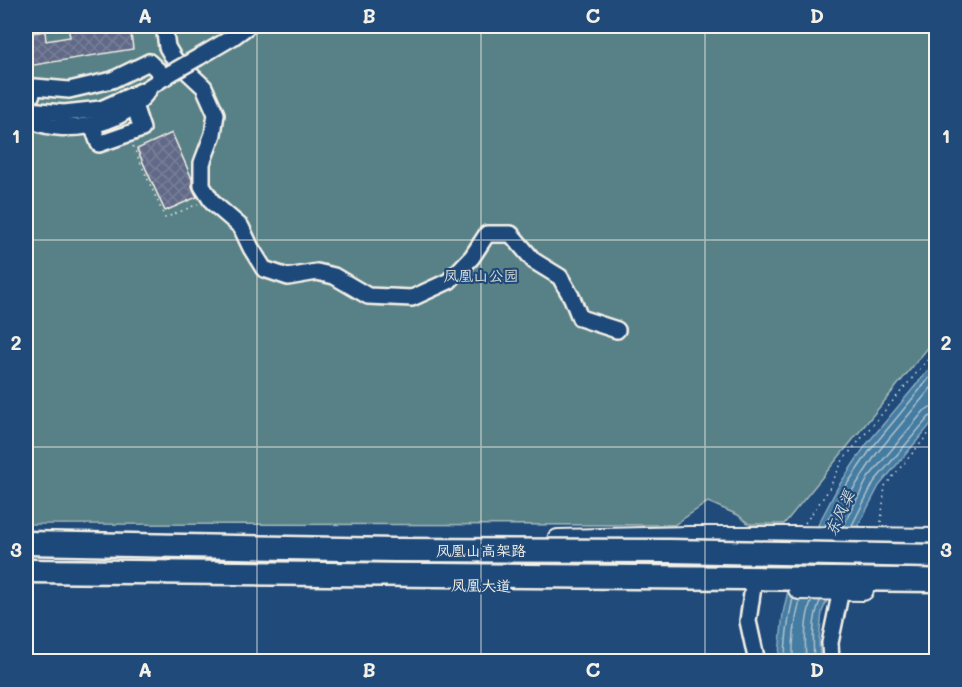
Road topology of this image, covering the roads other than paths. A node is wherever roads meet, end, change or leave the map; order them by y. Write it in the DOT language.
graph roads {
  1 [pos="166,26"];
  2 [pos="248,26"];
  3 [pos="237,31"];
  4 [pos="163,78"];
  5 [pos="134,105"];
  6 [pos="26,109"];
  7 [pos="26,119"];
  8 [pos="92,125"];
  9 [pos="617,330"];
  10 [pos="936,539"];
  11 [pos="26,543"];
  12 [pos="26,549"];
  13 [pos="936,556"];
  14 [pos="26,571"];
  15 [pos="26,579"];
  16 [pos="936,580"];
  17 [pos="762,587"];
  18 [pos="838,590"];
  19 [pos="936,590"];
  20 [pos="757,662"];
  21 [pos="831,662"];
  1 -- 9 [label="street"];
  2 -- 3 [label="street"];
  3 -- 4 [label="street, bridge"];
  4 -- 5 [label="street"];
  4 -- 6 [label="street"];
  4 -- 6 [label="street"];
  5 -- 8 [label="street"];
  5 -- 8 [label="street"];
  7 -- 8 [label="street"];
  10 -- 12 [label="main road"];
  11 -- 13 [label="highway, 凤凰山高架路, bridge"];
  14 -- 16 [label="highway, 凤凰山高架路"];
  15 -- 17 [label="main road, 凤凰大道"];
  17 -- 18 [label="main road, 凤凰大道"];
  17 -- 20 [label="street"];
  18 -- 19 [label="main road, 凤凰大道"];
  18 -- 21 [label="street"];
}
